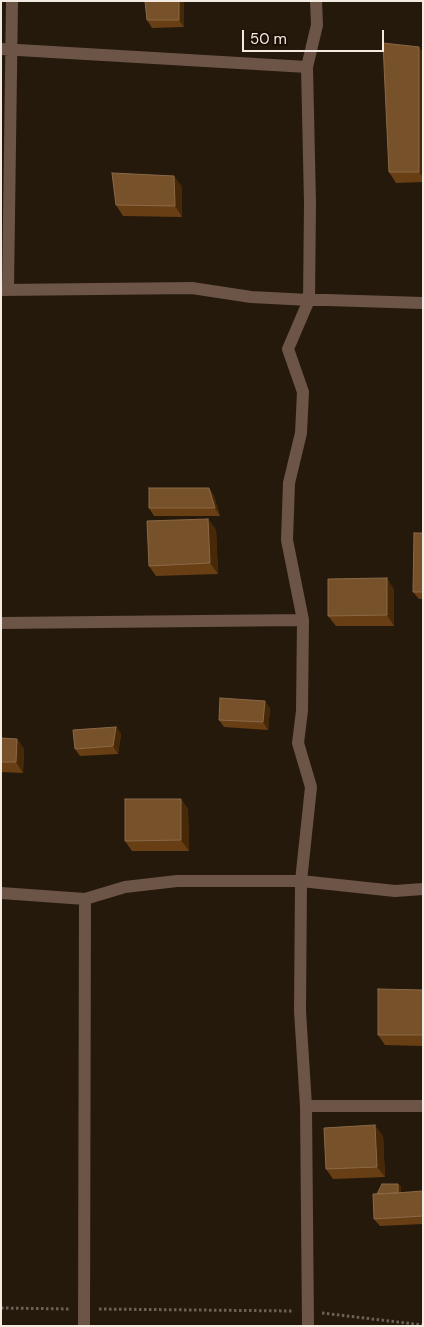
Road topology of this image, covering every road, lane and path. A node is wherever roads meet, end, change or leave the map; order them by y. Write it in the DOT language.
graph roads {
  1 [pos="12,1"];
  2 [pos="316,1"];
  3 [pos="6,49"];
  4 [pos="308,67"];
  5 [pos="5,290"];
  6 [pos="309,300"];
  7 [pos="423,303"];
  8 [pos="303,620"];
  9 [pos="1,623"];
  10 [pos="301,882"];
  11 [pos="423,889"];
  12 [pos="1,893"];
  13 [pos="85,899"];
  14 [pos="306,1106"];
  15 [pos="423,1106"];
  16 [pos="1,1308"];
  17 [pos="84,1309"];
  18 [pos="308,1311"];
  19 [pos="423,1325"];
  20 [pos="84,1326"];
  21 [pos="308,1326"];
  1 -- 3 [label="street"];
  2 -- 4 [label="street"];
  3 -- 4 [label="street"];
  3 -- 5 [label="street"];
  4 -- 6 [label="street"];
  5 -- 6 [label="street"];
  6 -- 7 [label="street"];
  6 -- 8 [label="street"];
  8 -- 9 [label="street"];
  8 -- 10 [label="street"];
  10 -- 11 [label="street"];
  10 -- 13 [label="street"];
  10 -- 14 [label="street"];
  12 -- 13 [label="street"];
  13 -- 17 [label="street"];
  14 -- 15 [label="street"];
  14 -- 18 [label="street"];
  16 -- 17 [label="path"];
  17 -- 18 [label="path"];
  17 -- 20 [label="street"];
  18 -- 19 [label="path"];
  18 -- 21 [label="street"];
}
